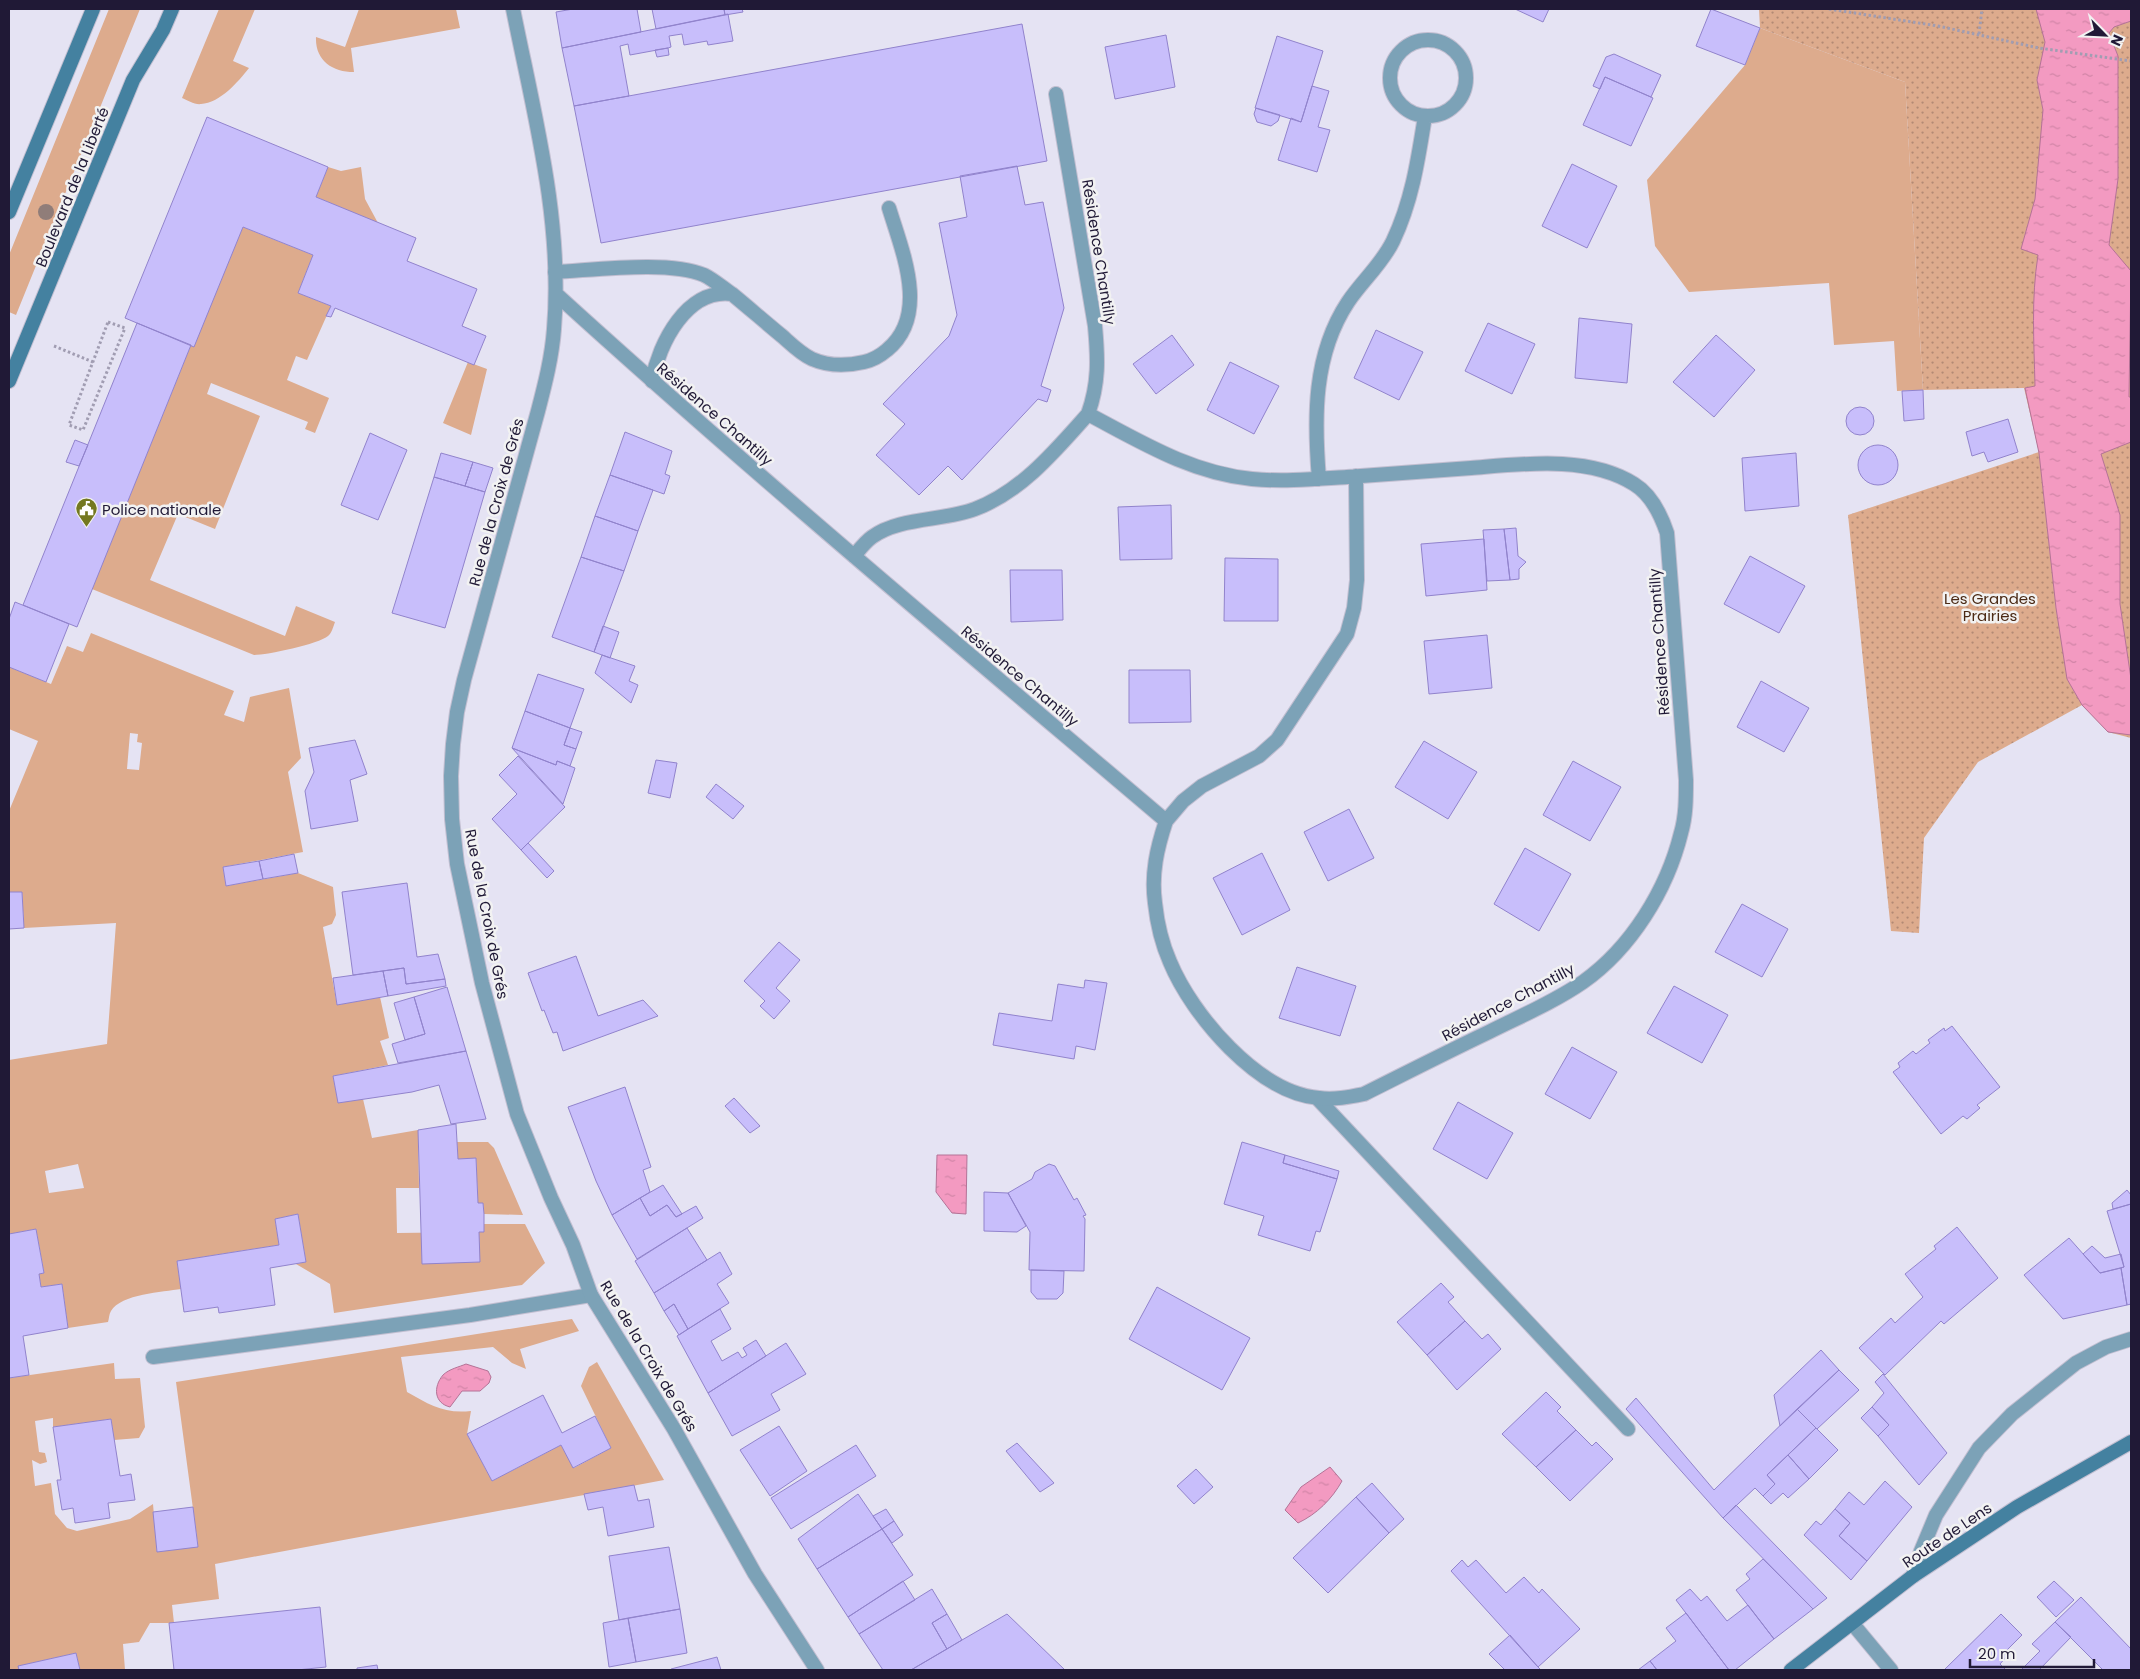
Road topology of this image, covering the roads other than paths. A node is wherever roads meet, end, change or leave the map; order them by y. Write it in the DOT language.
graph roads {
  1 [pos="93,9"];
  2 [pos="172,9"];
  3 [pos="514,9"];
  4 [pos="1056,94"];
  5 [pos="1425,116"];
  6 [pos="889,208"];
  7 [pos="9,212"];
  8 [pos="556,272"];
  9 [pos="556,294"];
  10 [pos="732,294"];
  11 [pos="9,381"];
  12 [pos="652,381"];
  13 [pos="1088,414"];
  14 [pos="1356,476"];
  15 [pos="1319,479"];
  16 [pos="854,556"];
  17 [pos="1166,821"];
  18 [pos="1317,1098"];
  19 [pos="591,1295"];
  20 [pos="2131,1339"];
  21 [pos="153,1357"];
  22 [pos="1628,1430"];
  23 [pos="2131,1442"];
  24 [pos="1913,1576"];
  25 [pos="1852,1623"];
  26 [pos="817,1670"];
  27 [pos="1791,1670"];
  28 [pos="1891,1670"];
  1 -- 7 [label="main road"];
  2 -- 11 [label="main road, Boulevard de la Liberté"];
  3 -- 8 [label="street, Rue de la Croix de Grés"];
  4 -- 13 [label="street, Résidence Chantilly"];
  5 -- 5 [label="street"];
  5 -- 15 [label="street"];
  6 -- 10 [label="street"];
  8 -- 9 [label="street, Rue de la Croix de Grés"];
  8 -- 10 [label="street"];
  9 -- 12 [label="street, Résidence Chantilly"];
  9 -- 19 [label="street, Rue de la Croix de Grés"];
  10 -- 12 [label="street"];
  12 -- 16 [label="street, Résidence Chantilly"];
  13 -- 15 [label="street, Résidence Chantilly"];
  13 -- 16 [label="street, Résidence Chantilly"];
  14 -- 15 [label="street, Résidence Chantilly"];
  14 -- 17 [label="street, Résidence Chantilly"];
  14 -- 18 [label="street, Résidence Chantilly"];
  16 -- 17 [label="street, Résidence Chantilly"];
  17 -- 18 [label="street, Résidence Chantilly"];
  18 -- 22 [label="street"];
  19 -- 21 [label="street"];
  19 -- 26 [label="street, Rue de la Croix de Grés"];
  20 -- 24 [label="street"];
  23 -- 24 [label="main road, Route de Lens"];
  24 -- 25 [label="main road, Route de Lens"];
  25 -- 27 [label="main road, Route de Lens"];
  25 -- 28 [label="street"];
}
